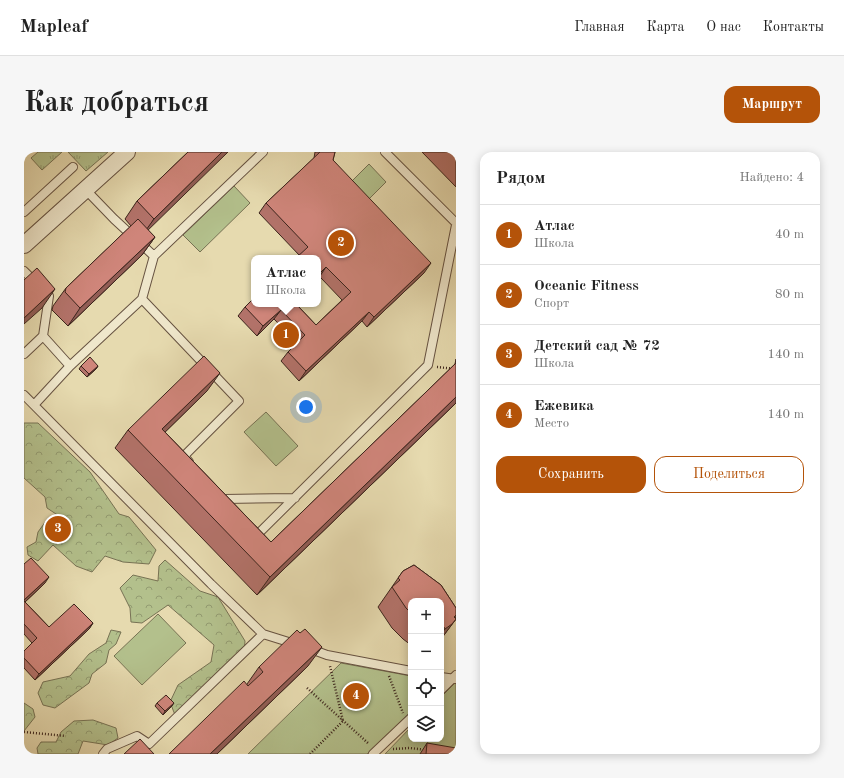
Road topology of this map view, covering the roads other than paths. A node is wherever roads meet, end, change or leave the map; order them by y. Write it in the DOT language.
graph roads {
  1 [pos="126,152"];
  2 [pos="263,152"];
  3 [pos="385,152"];
  4 [pos="73,167"];
  5 [pos="86,190"];
  6 [pos="24,212"];
  7 [pos="456,224"];
  8 [pos="25,241"];
  9 [pos="154,256"];
  10 [pos="24,271"];
  11 [pos="142,299"];
  12 [pos="43,336"];
  13 [pos="24,354"];
  14 [pos="70,366"];
  15 [pos="24,395"];
  16 [pos="34,405"];
  17 [pos="194,467"];
  18 [pos="295,498"];
  19 [pos="233,509"];
  20 [pos="248,524"];
  21 [pos="263,634"];
  22 [pos="408,670"];
  23 [pos="444,677"];
  24 [pos="455,678"];
  25 [pos="444,687"];
  26 [pos="408,721"];
  27 [pos="375,752"];
  28 [pos="102,754"];
  1 -- 5 [label="street"];
  2 -- 9 [label="lane"];
  3 -- 7 [label="lane"];
  4 -- 6 [label="lane"];
  5 -- 8 [label="street"];
  5 -- 9 [label="lane"];
  7 -- 18 [label="lane"];
  9 -- 11 [label="lane"];
  10 -- 12 [label="lane"];
  11 -- 14 [label="lane"];
  11 -- 17 [label="lane"];
  12 -- 13 [label="lane"];
  12 -- 14 [label="lane"];
  14 -- 16 [label="lane"];
  15 -- 16 [label="lane"];
  16 -- 21 [label="lane"];
  18 -- 19 [label="lane"];
  18 -- 20 [label="lane"];
  21 -- 22 [label="lane"];
  21 -- 28 [label="lane"];
  23 -- 24 [label="lane"];
  24 -- 25 [label="lane"];
  26 -- 27 [label="lane"];
}
